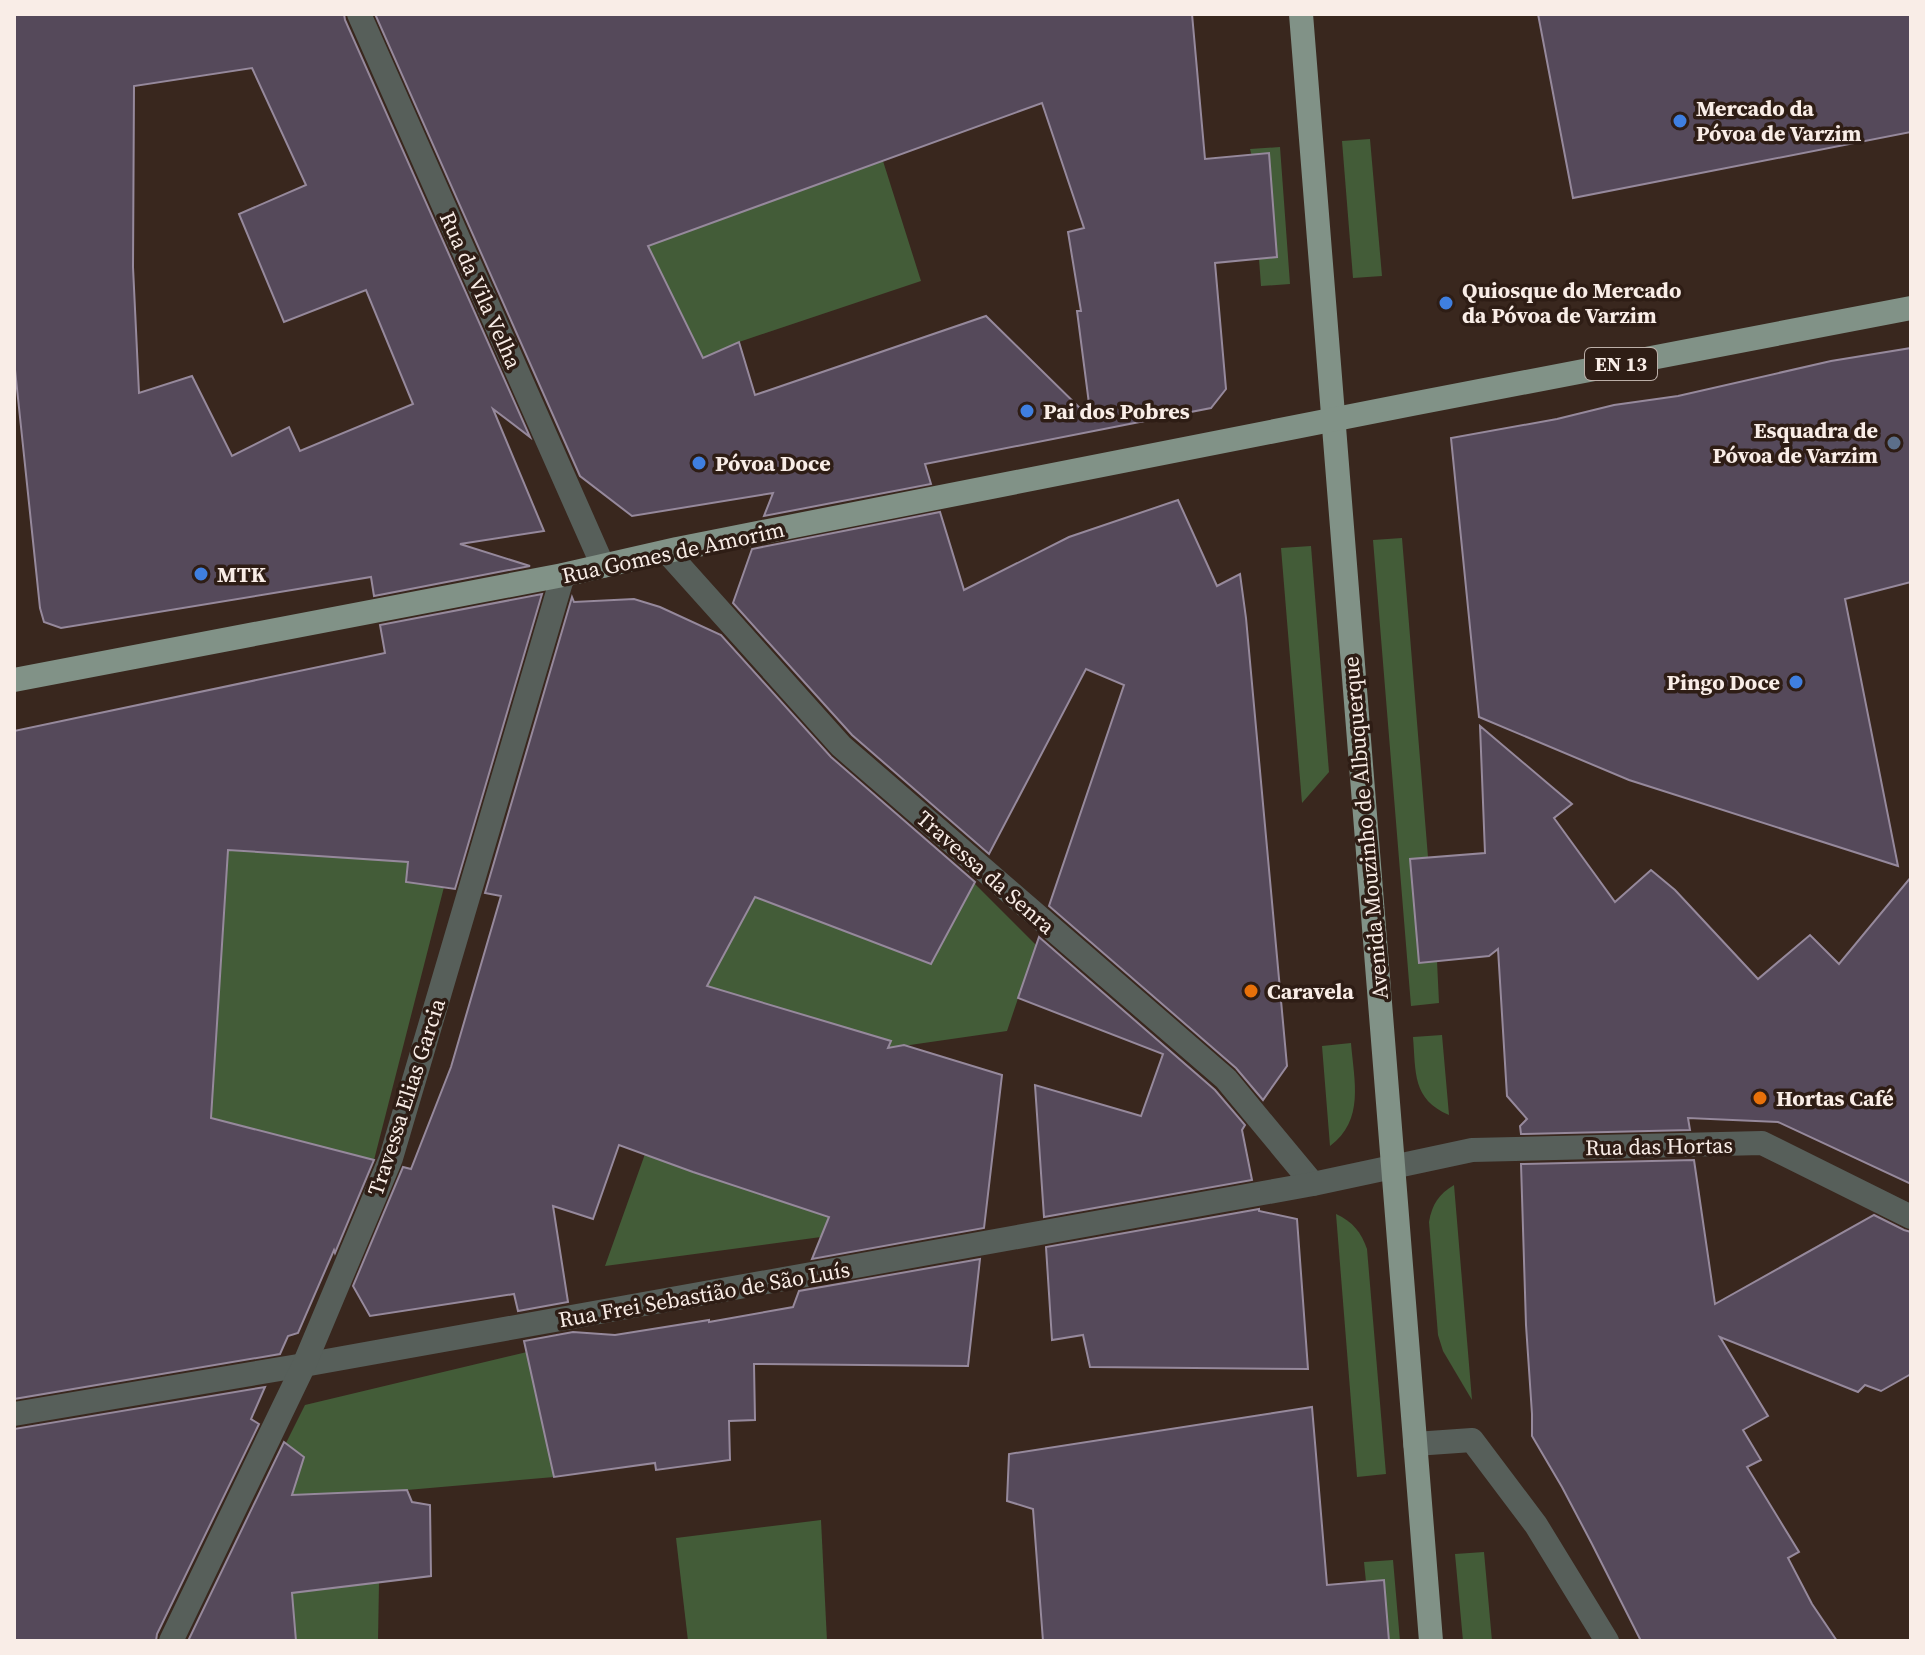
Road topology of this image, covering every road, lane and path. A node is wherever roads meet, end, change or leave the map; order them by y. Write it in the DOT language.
graph roads {
  1 [pos="359,14"];
  2 [pos="1301,14"];
  3 [pos="1911,308"];
  4 [pos="1332,421"];
  5 [pos="667,552"];
  6 [pos="603,566"];
  7 [pos="563,575"];
  8 [pos="14,680"];
  9 [pos="1393,1167"];
  10 [pos="1313,1184"];
  11 [pos="1911,1217"];
  12 [pos="304,1365"];
  13 [pos="14,1414"];
  14 [pos="1415,1444"];
  15 [pos="171,1641"];
  16 [pos="1431,1641"];
  17 [pos="1607,1641"];
  1 -- 6 [label="street, Rua da Vila Velha"];
  2 -- 4 [label="main road, Avenida Mouzinho de Albuquerque"];
  3 -- 4 [label="main road, EN 13"];
  4 -- 5 [label="main road, Rua Gomes de Amorim / EN 13"];
  4 -- 9 [label="main road, Avenida Mouzinho de Albuquerque"];
  5 -- 6 [label="main road, Rua Gomes de Amorim / EN 13"];
  5 -- 10 [label="street, Travessa da Senra"];
  6 -- 7 [label="main road, Rua Gomes de Amorim / EN 13"];
  7 -- 8 [label="main road, Rua Gomes de Amorim / EN 13"];
  7 -- 12 [label="street, Travessa Elias Garcia"];
  9 -- 10 [label="street, Rua Frei Sebastião de São Luís"];
  9 -- 11 [label="street, Rua das Hortas"];
  9 -- 14 [label="main road, Avenida Mouzinho de Albuquerque"];
  10 -- 12 [label="street, Rua Frei Sebastião de São Luís"];
  12 -- 13 [label="street, Rua Frei Sebastião de São Luís"];
  12 -- 15 [label="street, Travessa Elias Garcia"];
  14 -- 16 [label="main road, Avenida Mouzinho de Albuquerque"];
  14 -- 17 [label="street"];
}
